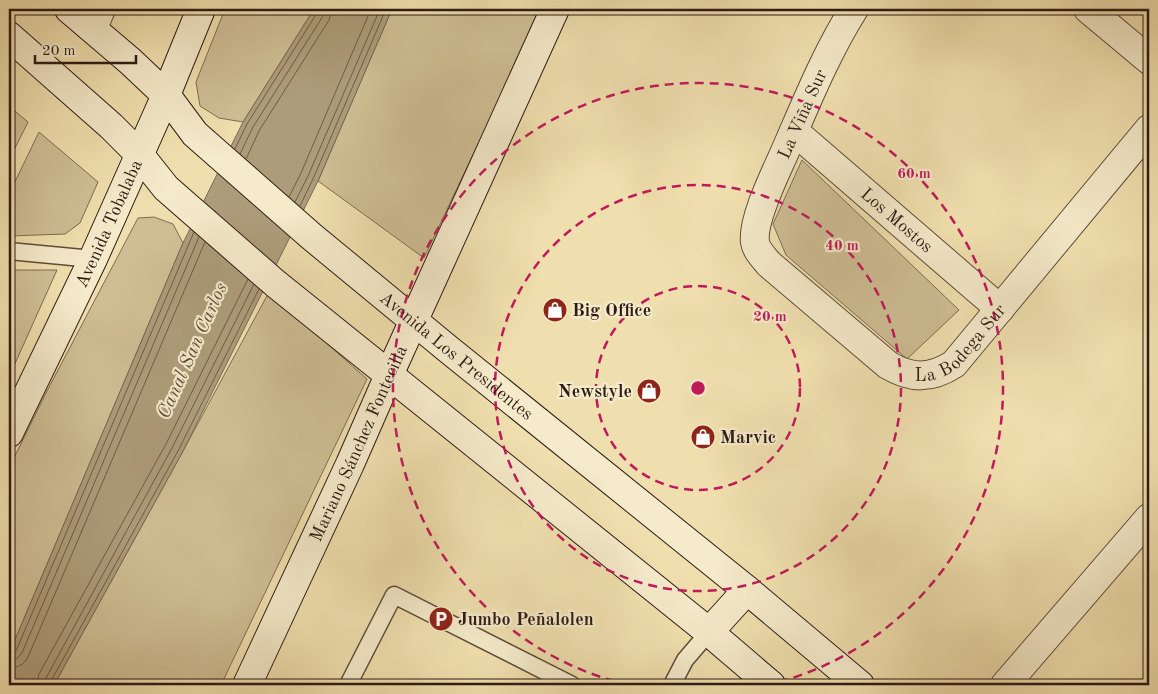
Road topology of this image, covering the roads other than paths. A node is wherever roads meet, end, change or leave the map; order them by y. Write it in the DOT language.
graph roads {
  1 [pos="69,9"];
  2 [pos="201,9"];
  3 [pos="555,9"];
  4 [pos="854,9"];
  5 [pos="1088,9"];
  6 [pos="97,18"];
  7 [pos="9,36"];
  8 [pos="1149,60"];
  9 [pos="166,96"];
  10 [pos="1149,129"];
  11 [pos="794,131"];
  12 [pos="139,154"];
  13 [pos="758,222"];
  14 [pos="9,251"];
  15 [pos="93,259"];
  16 [pos="1000,309"];
  17 [pos="414,320"];
  18 [pos="388,375"];
  19 [pos="11,421"];
  20 [pos="1149,518"];
  21 [pos="747,590"];
  22 [pos="709,632"];
  23 [pos="247,685"];
  24 [pos="348,685"];
  25 [pos="572,685"];
  26 [pos="672,685"];
  27 [pos="771,685"];
  28 [pos="860,685"];
  29 [pos="1005,685"];
  1 -- 6 [label="street, Avenida Los Presidentes"];
  2 -- 9 [label="street, Avenida Tobalaba"];
  3 -- 17 [label="street, Mariano Sánchez Fontecilla"];
  4 -- 11 [label="street, La Viña Sur"];
  5 -- 8 [label="street"];
  6 -- 9 [label="street, Avenida Los Presidentes"];
  7 -- 12 [label="street"];
  9 -- 12 [label="street, Avenida Tobalaba"];
  9 -- 17 [label="street, Avenida Los Presidentes"];
  10 -- 16 [label="street, La Bodega Sur"];
  11 -- 13 [label="street, La Viña Sur"];
  11 -- 16 [label="street, Los Mostos"];
  12 -- 15 [label="street, Avenida Tobalaba"];
  12 -- 18 [label="street"];
  13 -- 16 [label="street, La Bodega Sur"];
  14 -- 15 [label="lane"];
  15 -- 19 [label="street, Avenida Tobalaba"];
  17 -- 18 [label="street, Mariano Sánchez Fontecilla"];
  17 -- 21 [label="street, Avenida Los Presidentes"];
  18 -- 22 [label="street"];
  18 -- 23 [label="street, Mariano Sánchez Fontecilla"];
  20 -- 29 [label="street"];
  21 -- 22 [label="street"];
  21 -- 28 [label="street, Avenida Los Presidentes"];
  22 -- 26 [label="lane"];
  22 -- 27 [label="street"];
  24 -- 25 [label="lane"];
}
